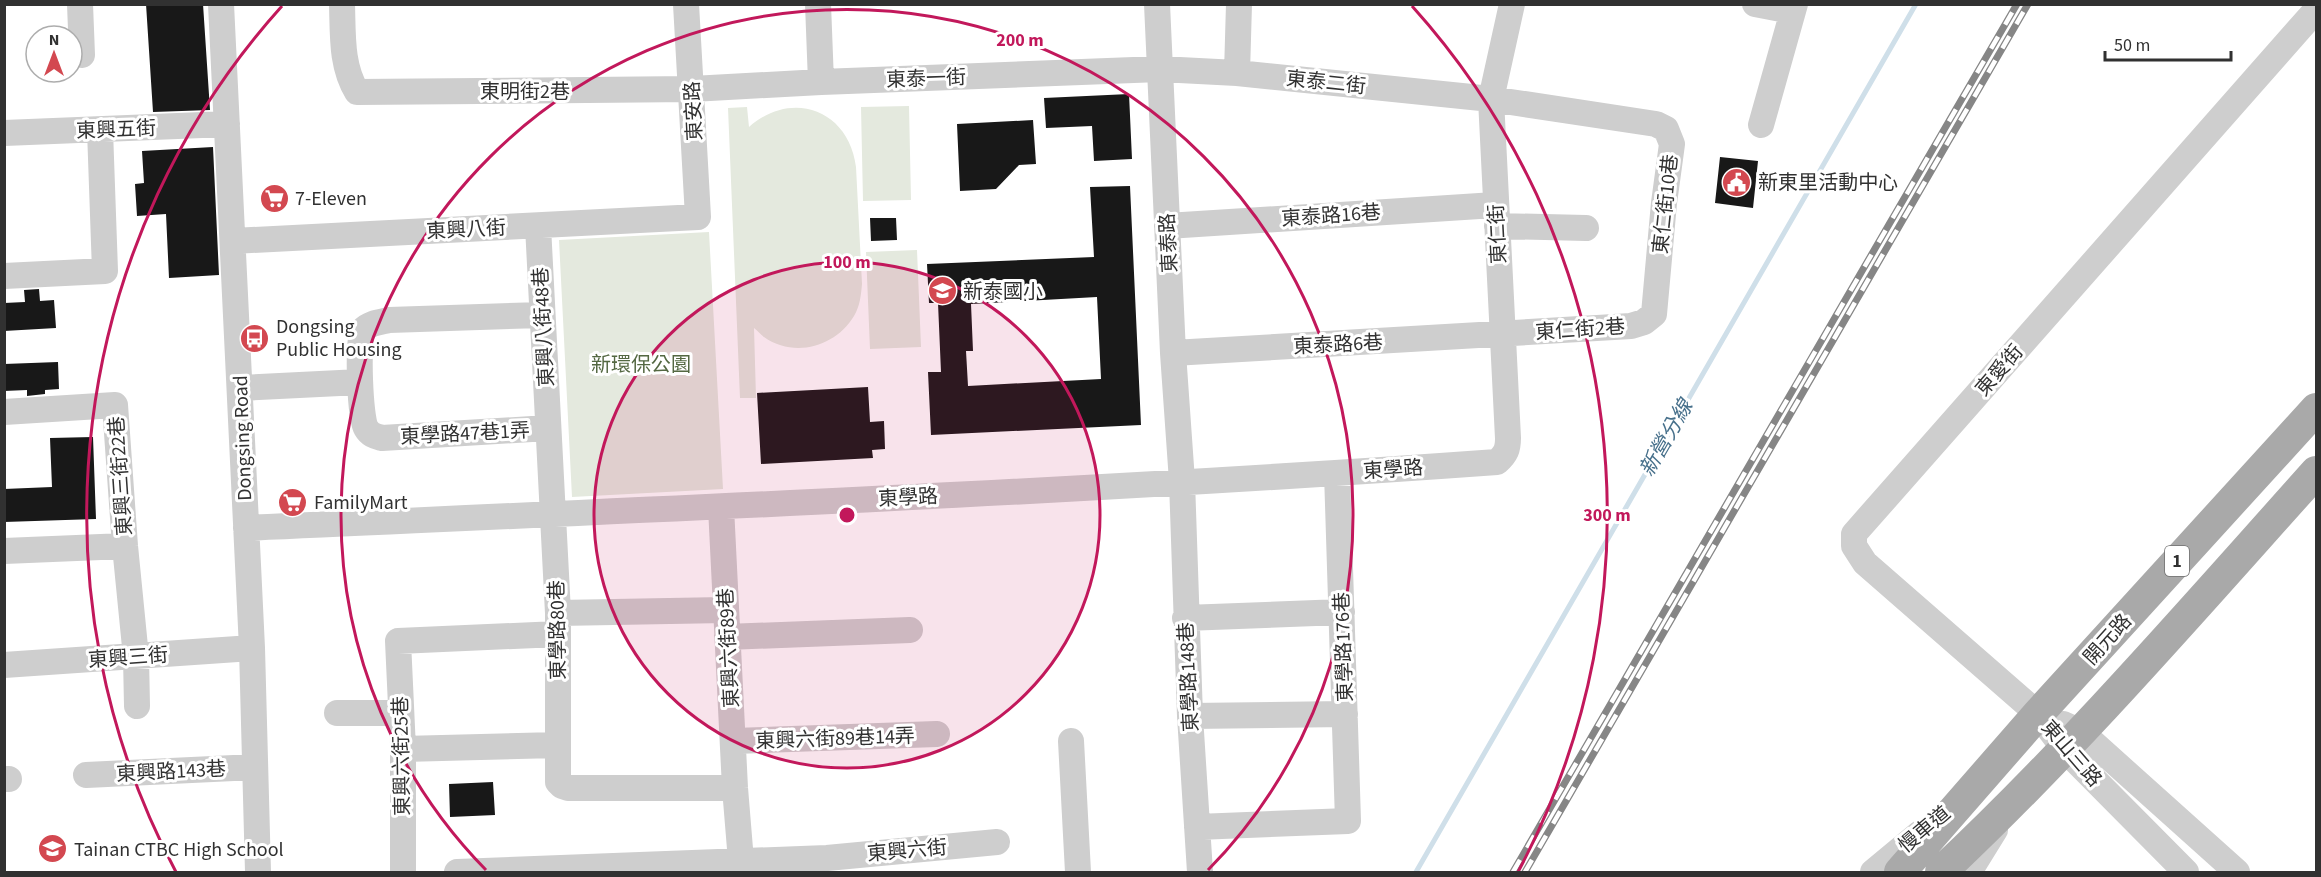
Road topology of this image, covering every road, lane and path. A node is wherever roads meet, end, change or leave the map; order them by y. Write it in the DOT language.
graph roads {
  1 [pos="80,4"];
  2 [pos="221,4"];
  3 [pos="342,4"];
  4 [pos="686,4"];
  5 [pos="818,4"];
  6 [pos="1157,4"];
  7 [pos="1239,4"];
  8 [pos="1512,4"];
  9 [pos="1755,4"];
  10 [pos="1793,6"];
  11 [pos="2316,10"];
  12 [pos="81,24"];
  13 [pos="1160,69"];
  14 [pos="1237,73"];
  15 [pos="821,82"];
  16 [pos="692,89"];
  17 [pos="1491,99"];
  18 [pos="227,124"];
  19 [pos="1761,125"];
  20 [pos="100,130"];
  21 [pos="4,133"];
  22 [pos="1496,216"];
  23 [pos="698,217"];
  24 [pos="538,226"];
  25 [pos="1167,226"];
  26 [pos="1586,228"];
  27 [pos="233,241"];
  28 [pos="4,276"];
  29 [pos="1654,314"];
  30 [pos="542,315"];
  31 [pos="1503,334"];
  32 [pos="1173,353"];
  33 [pos="360,382"];
  34 [pos="241,388"];
  35 [pos="2316,409"];
  36 [pos="4,412"];
  37 [pos="548,428"];
  38 [pos="1497,462"];
  39 [pos="2316,472"];
  40 [pos="1337,473"];
  41 [pos="1182,481"];
  42 [pos="721,507"];
  43 [pos="554,514"];
  44 [pos="246,528"];
  45 [pos="124,546"];
  46 [pos="4,551"];
  47 [pos="725,610"];
  48 [pos="1342,612"];
  49 [pos="1185,618"];
  50 [pos="558,623"];
  51 [pos="910,630"];
  52 [pos="727,638"];
  53 [pos="252,648"];
  54 [pos="136,657"];
  55 [pos="4,665"];
  56 [pos="138,706"];
  57 [pos="337,713"];
  58 [pos="401,713"];
  59 [pos="1345,714"];
  60 [pos="2038,714"];
  61 [pos="1190,716"];
  62 [pos="937,734"];
  63 [pos="734,741"];
  64 [pos="1071,741"];
  65 [pos="2074,741"];
  66 [pos="557,745"];
  67 [pos="403,749"];
  68 [pos="255,767"];
  69 [pos="87,775"];
  70 [pos="1975,786"];
  71 [pos="735,788"];
  72 [pos="2008,810"];
  73 [pos="1197,827"];
  74 [pos="997,842"];
  75 [pos="741,861"];
  76 [pos="878,862"];
  77 [pos="258,873"];
  78 [pos="403,873"];
  79 [pos="457,873"];
  80 [pos="1078,873"];
  81 [pos="1200,873"];
  82 [pos="1873,873"];
  83 [pos="1890,873"];
  84 [pos="1900,873"];
  85 [pos="1941,873"];
  86 [pos="1950,873"];
  87 [pos="1969,873"];
  88 [pos="2186,873"];
  89 [pos="2237,873"];
  1 -- 12 [label="street"];
  2 -- 18 [label="street, Dongsing Road"];
  3 -- 16 [label="street, 東明街2巷"];
  4 -- 16 [label="street, 東安路"];
  5 -- 15 [label="street"];
  6 -- 13 [label="street, 東泰路"];
  7 -- 14 [label="street"];
  8 -- 17 [label="street, 東仁街"];
  9 -- 10 [label="street"];
  10 -- 19 [label="street"];
  11 -- 60 [label="street, 東愛街"];
  13 -- 14 [label="street, 東泰二街"];
  13 -- 15 [label="street, 東泰一街"];
  13 -- 25 [label="street, 東泰路"];
  14 -- 17 [label="street, 東泰二街"];
  15 -- 16 [label="street, 東泰一街"];
  16 -- 23 [label="street, 東安路"];
  17 -- 22 [label="street, 東仁街"];
  17 -- 29 [label="street, 東仁街10巷"];
  18 -- 20 [label="street, 東興五街"];
  18 -- 27 [label="street, Dongsing Road"];
  20 -- 21 [label="street, 東興五街"];
  20 -- 28 [label="street"];
  22 -- 25 [label="street, 東泰路16巷"];
  22 -- 26 [label="street, 東泰路16巷"];
  22 -- 31 [label="street, 東仁街"];
  23 -- 24 [label="street, 東興八街"];
  24 -- 27 [label="street, 東興八街"];
  24 -- 30 [label="street, 東興八街48巷"];
  25 -- 32 [label="street, 東泰路"];
  27 -- 34 [label="street, Dongsing Road"];
  29 -- 31 [label="street, 東仁街2巷"];
  30 -- 33 [label="street"];
  30 -- 37 [label="street, 東興八街48巷"];
  31 -- 32 [label="street, 東泰路6巷"];
  31 -- 38 [label="street, 東仁街"];
  32 -- 41 [label="street, 東泰路"];
  33 -- 34 [label="street"];
  33 -- 37 [label="street, 東學路47巷1弄"];
  34 -- 44 [label="street, Dongsing Road"];
  35 -- 60 [label="main road, 開元路 / 1"];
  36 -- 45 [label="street, 東興三街22巷"];
  37 -- 43 [label="street, 東興八街48巷"];
  38 -- 40 [label="street, 東學路"];
  39 -- 65 [label="main road, 1"];
  40 -- 41 [label="street, 東學路"];
  40 -- 48 [label="street, 東學路176巷"];
  41 -- 42 [label="street, 東學路"];
  41 -- 49 [label="street, 東學路148巷"];
  42 -- 43 [label="street, 東學路"];
  42 -- 47 [label="street, 東興六街89巷"];
  43 -- 44 [label="street, 東學路"];
  43 -- 50 [label="street, 東學路80巷"];
  44 -- 53 [label="street, Dongsing Road"];
  45 -- 46 [label="street"];
  45 -- 54 [label="street, 東興三街22巷"];
  47 -- 50 [label="street"];
  47 -- 52 [label="street, 東興六街89巷"];
  48 -- 49 [label="street"];
  48 -- 59 [label="street, 東學路176巷"];
  49 -- 61 [label="street, 東學路148巷"];
  50 -- 58 [label="street, 東興六街25巷"];
  50 -- 66 [label="street, 東學路80巷"];
  51 -- 52 [label="street"];
  52 -- 63 [label="street, 東興六街89巷"];
  53 -- 54 [label="street, 東興三街"];
  53 -- 68 [label="street, Dongsing Road"];
  54 -- 55 [label="street, 東興三街"];
  54 -- 56 [label="street, 東興三街22巷"];
  57 -- 58 [label="street"];
  58 -- 67 [label="street, 東興六街25巷"];
  59 -- 61 [label="street"];
  59 -- 73 [label="street, 東學路176巷"];
  60 -- 65 [label="street, 東山三路"];
  60 -- 70 [label="main road, 開元路 / 1"];
  61 -- 73 [label="street, 東學路148巷"];
  62 -- 63 [label="street, 東興六街89巷14弄"];
  63 -- 71 [label="street, 東興六街89巷"];
  64 -- 80 [label="street"];
  65 -- 72 [label="main road, 1"];
  65 -- 88 [label="street, 東山三路"];
  65 -- 89 [label="street, 東山三路"];
  66 -- 67 [label="street"];
  66 -- 71 [label="street"];
  67 -- 78 [label="street, 東興六街25巷"];
  68 -- 69 [label="street, 東興路143巷"];
  68 -- 77 [label="street, Dongsing Road"];
  70 -- 82 [label="street, 慢車道"];
  70 -- 83 [label="street"];
  70 -- 84 [label="main road, 開元路 / 1"];
  71 -- 75 [label="street, 東興六街89巷"];
  72 -- 85 [label="main road, 1"];
  72 -- 86 [label="street"];
  72 -- 87 [label="street"];
  73 -- 81 [label="street, 東學路148巷"];
  74 -- 76 [label="street, 東興六街"];
  75 -- 76 [label="street, 東興六街"];
  75 -- 79 [label="street, 東興六街"];
}
